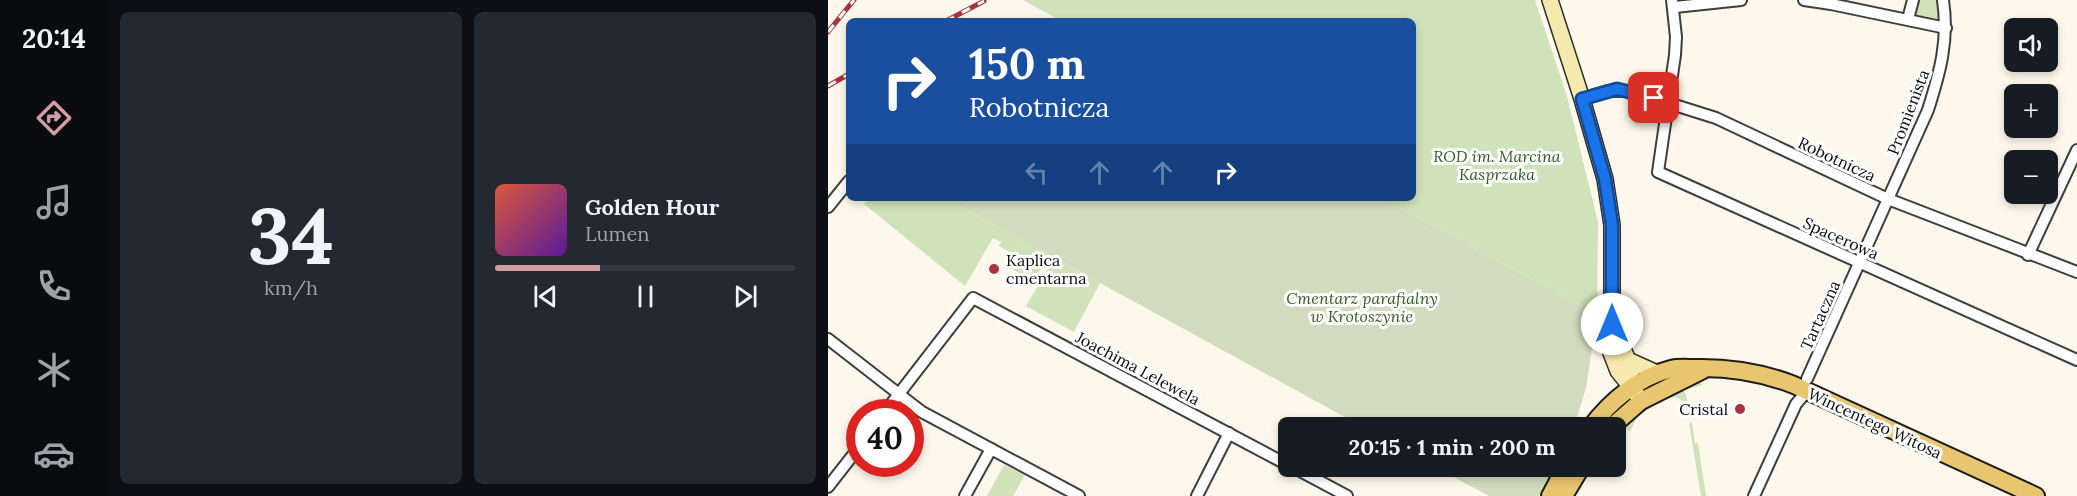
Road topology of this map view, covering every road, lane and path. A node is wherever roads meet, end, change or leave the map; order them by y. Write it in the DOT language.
graph roads {
  1 [pos="1550,0"];
  2 [pos="1741,0"];
  3 [pos="1804,0"];
  4 [pos="1913,0"];
  5 [pos="1943,0"];
  6 [pos="1673,4"];
  7 [pos="1908,19"];
  8 [pos="1946,28"];
  9 [pos="1582,99"];
  10 [pos="1669,102"];
  11 [pos="2077,150"];
  12 [pos="846,185"];
  13 [pos="1888,199"];
  14 [pos="828,207"];
  15 [pos="2028,255"];
  16 [pos="1860,262"];
  17 [pos="2077,272"];
  18 [pos="828,339"];
  19 [pos="2077,360"];
  20 [pos="1623,365"];
  21 [pos="1710,367"];
  22 [pos="1657,373"];
  23 [pos="1803,385"];
  24 [pos="899,395"];
  25 [pos="1637,395"];
  26 [pos="896,399"];
  27 [pos="1612,402"];
  28 [pos="1599,417"];
  29 [pos="1619,417"];
  30 [pos="1229,434"];
  31 [pos="991,449"];
  32 [pos="1278,460"];
  33 [pos="846,464"];
  34 [pos="1311,477"];
  35 [pos="1560,477"];
  36 [pos="1575,477"];
  37 [pos="828,487"];
  38 [pos="965,496"];
  39 [pos="1080,496"];
  40 [pos="1197,496"];
  41 [pos="1347,496"];
  42 [pos="1550,496"];
  43 [pos="1564,496"];
  44 [pos="1754,496"];
  45 [pos="2036,496"];
  1 -- 9 [label="street"];
  2 -- 6 [label="street"];
  3 -- 7 [label="street"];
  4 -- 7 [label="street"];
  5 -- 8 [label="street, Promienista"];
  6 -- 10 [label="street"];
  7 -- 8 [label="street"];
  8 -- 13 [label="street, Promienista"];
  9 -- 10 [label="street, Robotnicza"];
  9 -- 20 [label="street"];
  10 -- 13 [label="street, Robotnicza"];
  10 -- 16 [label="street, Spacerowa"];
  11 -- 15 [label="street"];
  12 -- 14 [label="street"];
  13 -- 15 [label="street, Robotnicza"];
  13 -- 16 [label="street, Promienista"];
  15 -- 17 [label="street, Robotnicza"];
  16 -- 19 [label="street, Spacerowa"];
  16 -- 23 [label="street, Tartaczna"];
  18 -- 24 [label="street"];
  20 -- 22 [label="street"];
  20 -- 25 [label="street"];
  20 -- 27 [label="street"];
  21 -- 22 [label="main road, Wincentego Witosa"];
  21 -- 23 [label="main road, Wincentego Witosa"];
  21 -- 25 [label="main road"];
  22 -- 25 [label="main road, Wincentego Witosa"];
  23 -- 44 [label="street"];
  23 -- 45 [label="main road, Wincentego Witosa"];
  24 -- 26 [label="street"];
  24 -- 30 [label="street, Joachima Lelewela"];
  24 -- 31 [label="street"];
  25 -- 27 [label="main road"];
  25 -- 29 [label="main road"];
  27 -- 28 [label="main road"];
  30 -- 32 [label="street, Joachima Lelewela"];
  30 -- 40 [label="street"];
  31 -- 38 [label="street"];
  31 -- 39 [label="street"];
  33 -- 37 [label="street"];
  34 -- 41 [label="street, Joachima Lelewela"];
  35 -- 42 [label="main road"];
  36 -- 43 [label="main road"];
}
